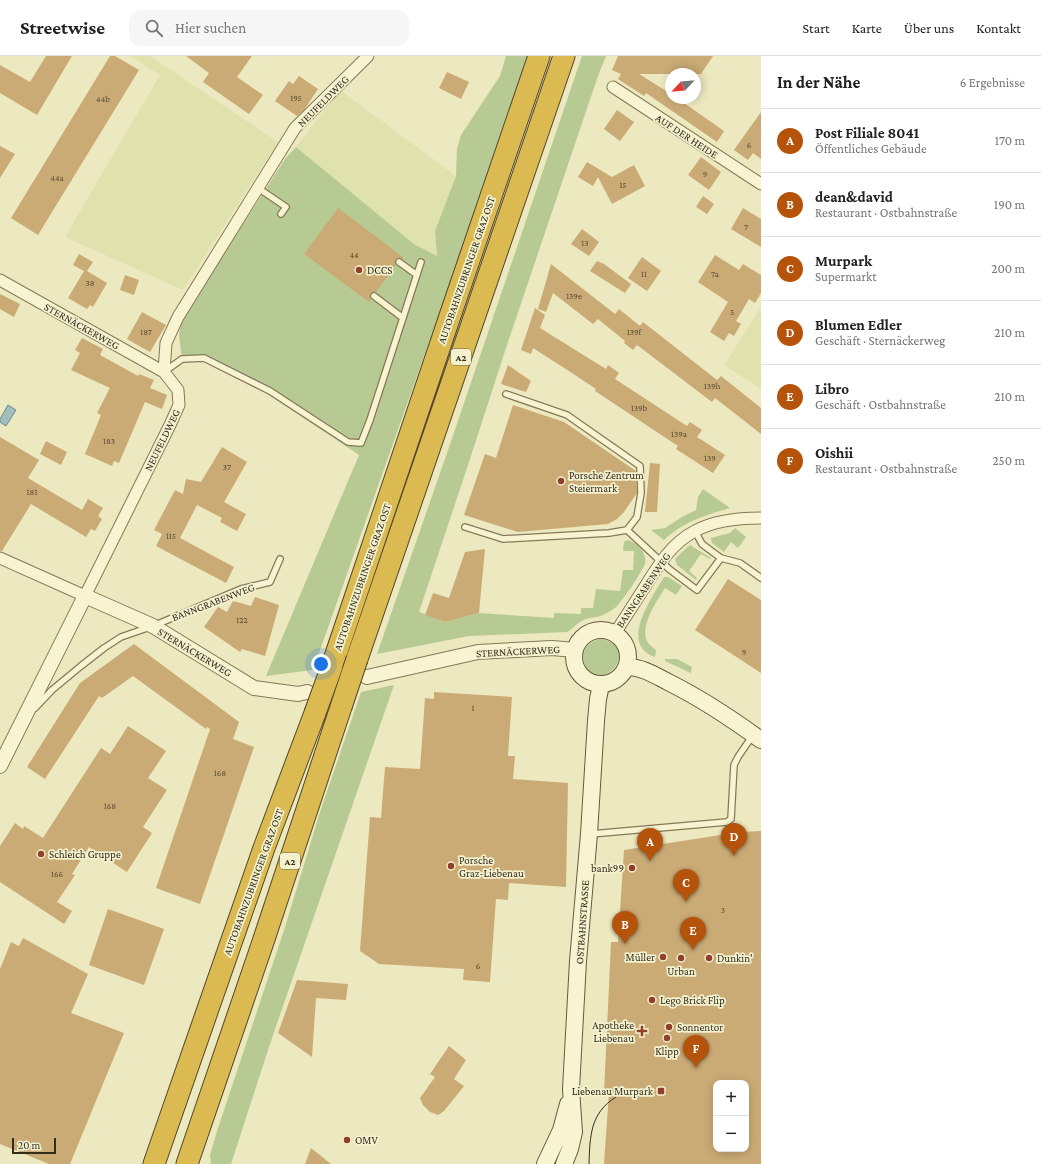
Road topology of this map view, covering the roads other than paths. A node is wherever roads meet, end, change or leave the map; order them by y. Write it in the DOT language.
graph roads {
  1 [pos="368,56"];
  2 [pos="539,56"];
  3 [pos="564,56"];
  4 [pos="613,87"];
  5 [pos="761,184"];
  6 [pos="258,188"];
  7 [pos="281,214"];
  8 [pos="400,262"];
  9 [pos="421,262"];
  10 [pos="417,275"];
  11 [pos="0,280"];
  12 [pos="374,296"];
  13 [pos="403,318"];
  14 [pos="164,372"];
  15 [pos="506,394"];
  16 [pos="761,518"];
  17 [pos="465,527"];
  18 [pos="627,530"];
  19 [pos="694,531"];
  20 [pos="0,558"];
  21 [pos="721,558"];
  22 [pos="280,559"];
  23 [pos="661,561"];
  24 [pos="761,578"];
  25 [pos="85,596"];
  26 [pos="153,626"];
  27 [pos="614,633"];
  28 [pos="575,650"];
  29 [pos="627,667"];
  30 [pos="367,677"];
  31 [pos="601,685"];
  32 [pos="307,692"];
  33 [pos="22,722"];
  34 [pos="757,737"];
  35 [pos="0,765"];
  36 [pos="589,834"];
  37 [pos="246,899"];
  38 [pos="571,1088"];
  39 [pos="188,1163"];
  40 [pos="138,1164"];
  41 [pos="154,1164"];
  42 [pos="545,1164"];
  43 [pos="564,1164"];
  1 -- 6 [label="street, NEUFELDWEG"];
  2 -- 37 [label="highway, AUTOBAHNZUBRINGER GRAZ OST / A2, bridge"];
  3 -- 39 [label="highway, AUTOBAHNZUBRINGER GRAZ OST / A2, bridge"];
  4 -- 5 [label="street, AUF DER HEIDE"];
  6 -- 7 [label="lane"];
  6 -- 14 [label="street, NEUFELDWEG"];
  8 -- 10 [label="lane"];
  9 -- 10 [label="lane"];
  10 -- 13 [label="lane"];
  11 -- 14 [label="street, STERNÄCKERWEG"];
  12 -- 13 [label="lane"];
  13 -- 14 [label="lane"];
  14 -- 25 [label="street, NEUFELDWEG"];
  15 -- 18 [label="lane"];
  16 -- 19 [label="street, BANNGRABENWEG"];
  17 -- 18 [label="lane"];
  18 -- 23 [label="lane"];
  19 -- 21 [label="lane"];
  19 -- 23 [label="street, BANNGRABENWEG"];
  20 -- 25 [label="street"];
  21 -- 23 [label="lane"];
  21 -- 24 [label="lane"];
  22 -- 26 [label="lane, BANNGRABENWEG"];
  23 -- 27 [label="street, BANNGRABENWEG"];
  25 -- 26 [label="street, STERNÄCKERWEG"];
  25 -- 33 [label="street, NEUFELDWEG"];
  26 -- 32 [label="street, STERNÄCKERWEG"];
  26 -- 33 [label="lane, BANNGRABENWEG"];
  27 -- 28 [label="main road"];
  27 -- 29 [label="main road"];
  28 -- 30 [label="street, STERNÄCKERWEG"];
  28 -- 31 [label="main road"];
  29 -- 31 [label="main road"];
  29 -- 34 [label="main road"];
  31 -- 36 [label="main road, OSTBAHNSTRASSE"];
  33 -- 35 [label="street, NEUFELDWEG"];
  34 -- 36 [label="lane"];
  36 -- 38 [label="main road, OSTBAHNSTRASSE"];
  37 -- 40 [label="highway"];
  37 -- 41 [label="highway, AUTOBAHNZUBRINGER GRAZ OST / A2"];
  38 -- 42 [label="main road, OSTBAHNSTRASSE"];
  38 -- 43 [label="main road, OSTBAHNSTRASSE"];
}
